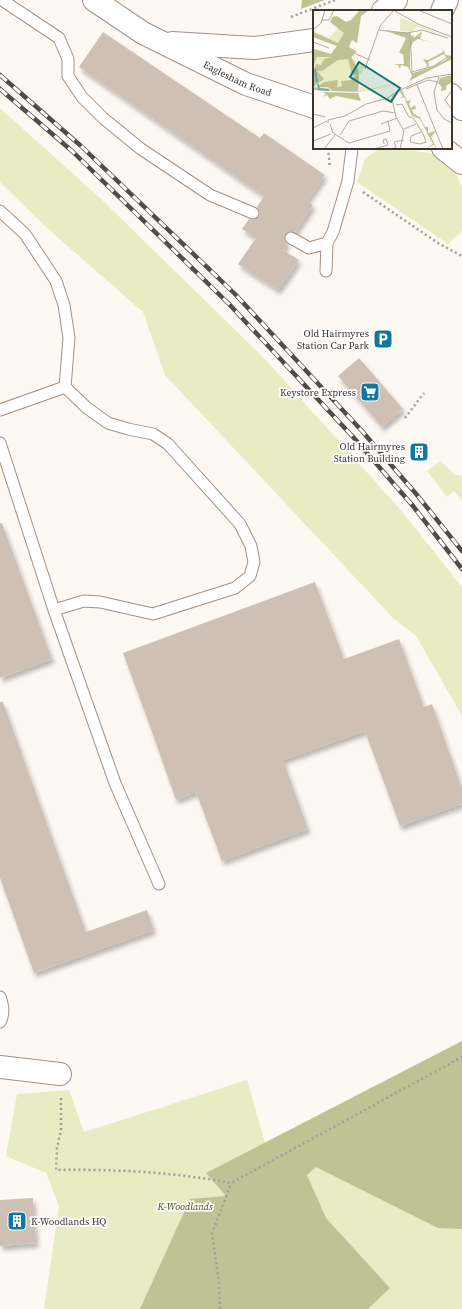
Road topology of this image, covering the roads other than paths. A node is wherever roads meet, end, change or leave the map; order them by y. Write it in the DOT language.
graph roads {
  1 [pos="2,0"];
  2 [pos="396,0"];
  3 [pos="447,0"];
  4 [pos="108,4"];
  5 [pos="384,10"];
  6 [pos="442,10"];
  7 [pos="313,40"];
  8 [pos="163,42"];
  9 [pos="452,96"];
  10 [pos="313,107"];
  11 [pos="462,109"];
  12 [pos="352,149"];
  13 [pos="445,149"];
  14 [pos="462,163"];
  15 [pos="0,211"];
  16 [pos="253,213"];
  17 [pos="291,238"];
  18 [pos="326,243"];
  19 [pos="326,271"];
  20 [pos="65,387"];
  21 [pos="0,410"];
  22 [pos="0,443"];
  23 [pos="54,610"];
  24 [pos="159,884"];
  25 [pos="0,997"];
  26 [pos="0,1022"];
  27 [pos="0,1067"];
  28 [pos="60,1074"];
  1 -- 16 [label="lane"];
  2 -- 5 [label="main road"];
  3 -- 6 [label="main road"];
  4 -- 8 [label="main road, Eaglesham Road"];
  7 -- 8 [label="main road, Eaglesham Road"];
  8 -- 10 [label="main road, Eaglesham Road"];
  9 -- 11 [label="main road"];
  12 -- 18 [label="lane"];
  13 -- 14 [label="main road"];
  15 -- 20 [label="lane"];
  17 -- 18 [label="lane"];
  18 -- 19 [label="lane"];
  20 -- 21 [label="lane"];
  20 -- 23 [label="lane"];
  22 -- 23 [label="lane"];
  23 -- 24 [label="lane"];
  25 -- 26 [label="lane"];
  27 -- 28 [label="main road"];
}
